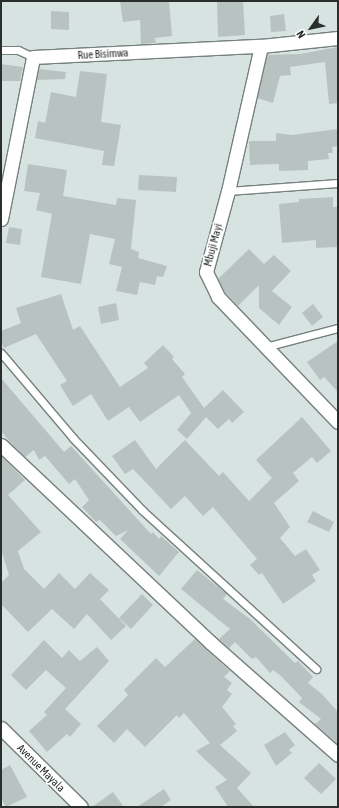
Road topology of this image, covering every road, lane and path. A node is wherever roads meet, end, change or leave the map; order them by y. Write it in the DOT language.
graph roads {
  1 [pos="338,38"];
  2 [pos="261,46"];
  3 [pos="1,50"];
  4 [pos="33,57"];
  5 [pos="338,182"];
  6 [pos="228,191"];
  7 [pos="1,219"];
  8 [pos="338,328"];
  9 [pos="265,346"];
  10 [pos="1,353"];
  11 [pos="338,422"];
  12 [pos="1,446"];
  13 [pos="316,669"];
  14 [pos="1,728"];
  15 [pos="338,755"];
  16 [pos="81,807"];
  1 -- 2 [label="street, Rue Bisimwa"];
  2 -- 4 [label="street, Rue Bisimwa"];
  2 -- 6 [label="street, Mbuji Mayi"];
  3 -- 4 [label="lane"];
  4 -- 7 [label="street"];
  5 -- 6 [label="lane"];
  6 -- 9 [label="street, Mbuji Mayi"];
  8 -- 9 [label="lane"];
  9 -- 11 [label="street, Mbuji Mayi"];
  10 -- 13 [label="lane"];
  12 -- 15 [label="street"];
  14 -- 16 [label="street, Avenue Mayala"];
}
